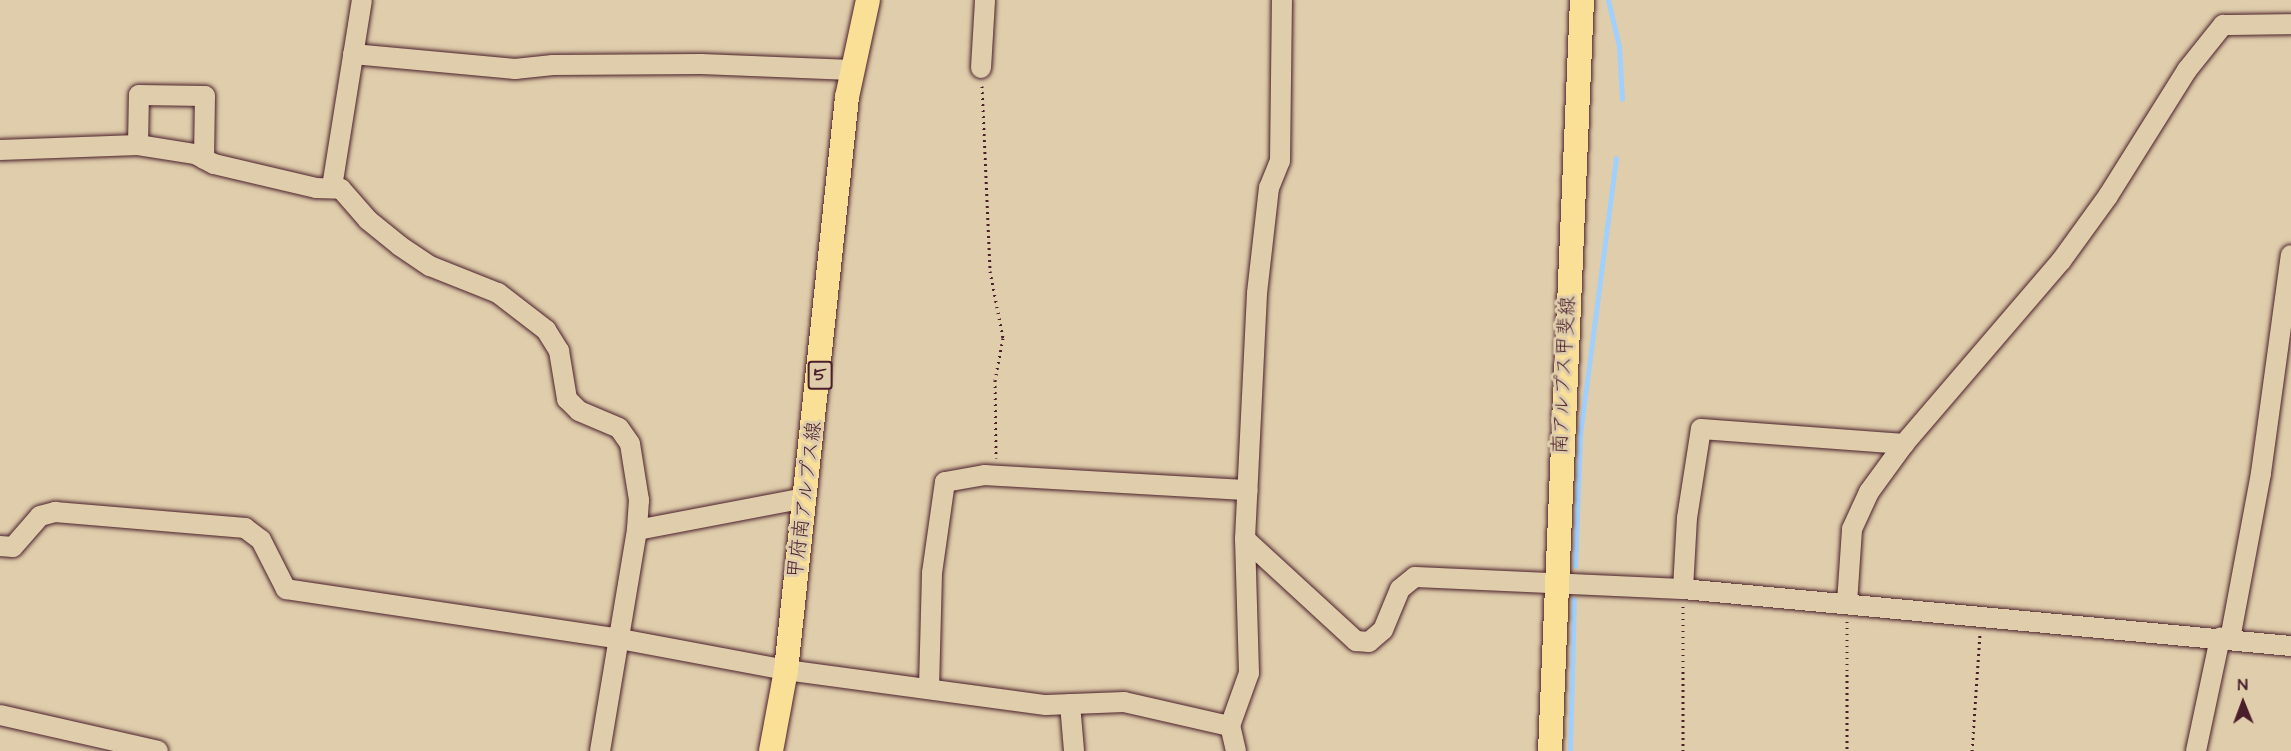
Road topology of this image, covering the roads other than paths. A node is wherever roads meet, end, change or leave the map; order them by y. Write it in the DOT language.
graph roads {
  1 [pos="362,0"];
  2 [pos="868,0"];
  3 [pos="985,0"];
  4 [pos="1282,0"];
  5 [pos="1582,0"];
  6 [pos="2291,24"];
  7 [pos="353,54"];
  8 [pos="981,68"];
  9 [pos="852,70"];
  10 [pos="138,145"];
  11 [pos="0,150"];
  12 [pos="204,159"];
  13 [pos="332,187"];
  14 [pos="2291,255"];
  15 [pos="1904,444"];
  16 [pos="1248,490"];
  17 [pos="806,498"];
  18 [pos="638,530"];
  19 [pos="1245,539"];
  20 [pos="0,546"];
  21 [pos="1554,583"];
  22 [pos="1683,589"];
  23 [pos="1847,603"];
  24 [pos="620,639"];
  25 [pos="2225,639"];
  26 [pos="2291,646"];
  27 [pos="786,670"];
  28 [pos="929,688"];
  29 [pos="1070,704"];
  30 [pos="0,716"];
  31 [pos="1230,726"];
  32 [pos="158,751"];
  33 [pos="600,751"];
  34 [pos="771,751"];
  35 [pos="1074,751"];
  36 [pos="1236,751"];
  37 [pos="1550,751"];
  38 [pos="2196,751"];
  1 -- 7 [label="street"];
  2 -- 9 [label="main road, 甲府南アルプス線 / 5"];
  3 -- 8 [label="street"];
  4 -- 16 [label="street"];
  5 -- 21 [label="main road, 南アルプス甲斐線"];
  6 -- 15 [label="street"];
  7 -- 9 [label="street"];
  7 -- 13 [label="street"];
  9 -- 17 [label="main road, 甲府南アルプス線 / 5"];
  10 -- 11 [label="street"];
  10 -- 12 [label="street"];
  10 -- 12 [label="street"];
  12 -- 13 [label="street"];
  13 -- 18 [label="street"];
  14 -- 25 [label="street"];
  15 -- 22 [label="street"];
  15 -- 23 [label="street"];
  16 -- 19 [label="street"];
  16 -- 28 [label="street"];
  17 -- 18 [label="street"];
  17 -- 27 [label="main road, 甲府南アルプス線 / 5"];
  18 -- 24 [label="street"];
  19 -- 21 [label="street"];
  19 -- 31 [label="street"];
  20 -- 24 [label="street"];
  21 -- 22 [label="street"];
  21 -- 37 [label="main road, 南アルプス甲斐線"];
  22 -- 23 [label="street"];
  23 -- 25 [label="street"];
  24 -- 27 [label="street"];
  24 -- 33 [label="street"];
  25 -- 26 [label="street"];
  25 -- 38 [label="street"];
  27 -- 28 [label="street"];
  27 -- 34 [label="main road, 甲府南アルプス線 / 5"];
  28 -- 29 [label="street"];
  29 -- 31 [label="street"];
  29 -- 35 [label="street"];
  30 -- 32 [label="street"];
  31 -- 36 [label="street"];
}
